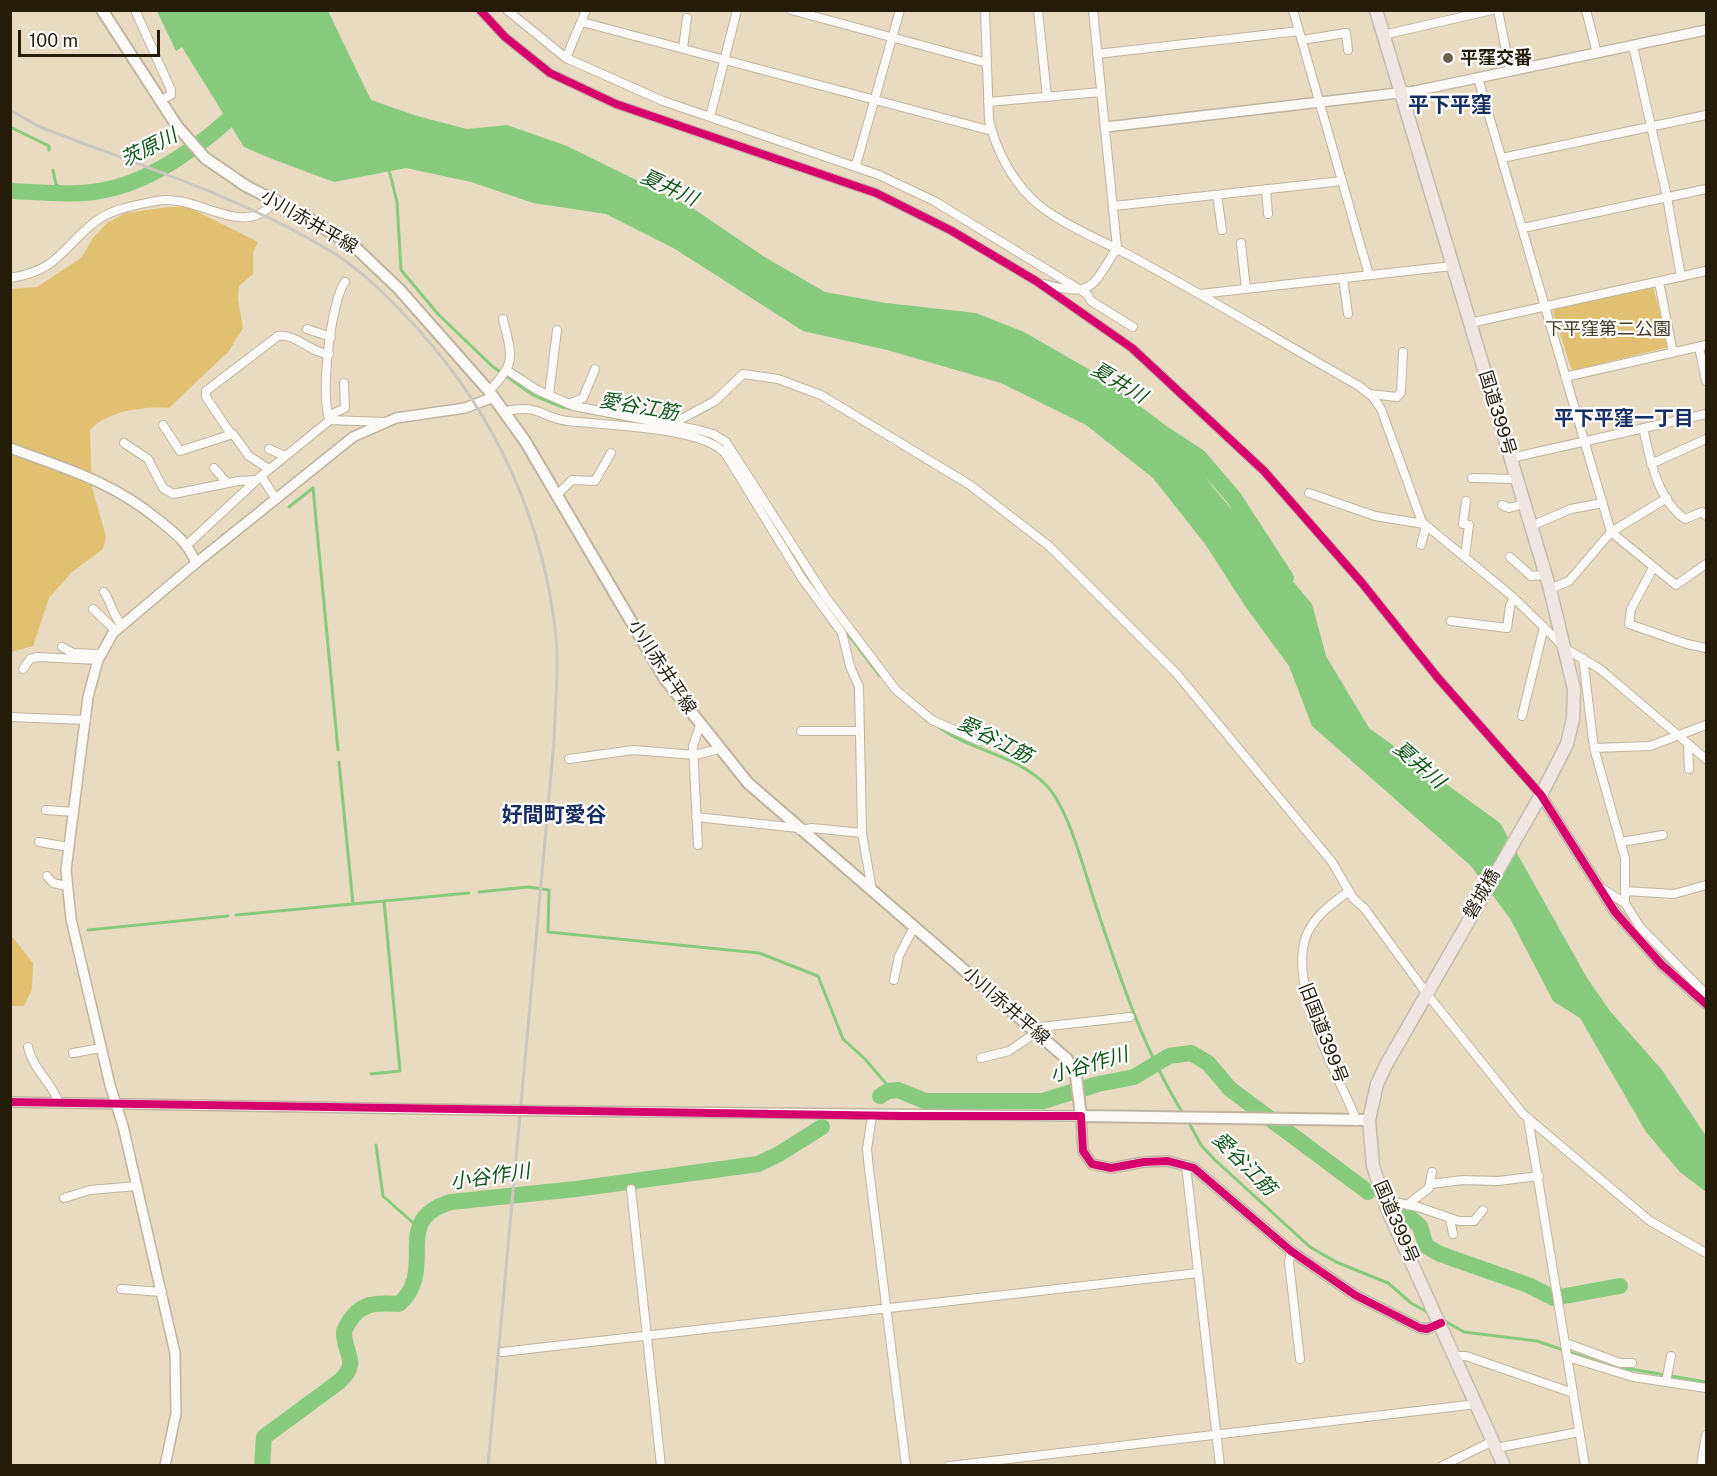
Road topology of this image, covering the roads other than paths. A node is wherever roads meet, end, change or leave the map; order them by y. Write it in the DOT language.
graph roads {
  1 [pos="102,10"];
  2 [pos="135,10"];
  3 [pos="480,10"];
  4 [pos="507,10"];
  5 [pos="586,10"];
  6 [pos="737,10"];
  7 [pos="790,10"];
  8 [pos="900,10"];
  9 [pos="985,10"];
  10 [pos="1038,10"];
  11 [pos="1093,10"];
  12 [pos="1293,10"];
  13 [pos="1376,10"];
  14 [pos="1492,10"];
  15 [pos="1498,10"];
  16 [pos="1586,10"];
  17 [pos="687,18"];
  18 [pos="582,22"];
  19 [pos="1707,30"];
  20 [pos="1299,31"];
  21 [pos="1383,35"];
  22 [pos="892,38"];
  23 [pos="1302,40"];
  24 [pos="1633,46"];
  25 [pos="683,48"];
  26 [pos="1348,50"];
  27 [pos="1597,53"];
  28 [pos="1097,54"];
  29 [pos="566,58"];
  30 [pos="725,60"];
  31 [pos="987,63"];
  32 [pos="1510,71"];
  33 [pos="1478,78"];
  34 [pos="1101,92"];
  35 [pos="1400,93"];
  36 [pos="1047,97"];
  37 [pos="874,100"];
  38 [pos="988,102"];
  39 [pos="1320,102"];
  40 [pos="163,104"];
  41 [pos="1707,116"];
  42 [pos="710,117"];
  43 [pos="1652,126"];
  44 [pos="1106,127"];
  45 [pos="992,131"];
  46 [pos="1502,158"];
  47 [pos="856,165"];
  48 [pos="1342,181"];
  49 [pos="1266,189"];
  50 [pos="1707,189"];
  51 [pos="1217,195"];
  52 [pos="1667,197"];
  53 [pos="275,201"];
  54 [pos="1114,206"];
  55 [pos="1269,214"];
  56 [pos="1523,228"];
  57 [pos="1222,230"];
  58 [pos="1241,243"];
  59 [pos="1117,248"];
  60 [pos="1452,266"];
  61 [pos="1707,271"];
  62 [pos="1369,275"];
  63 [pos="1681,277"];
  64 [pos="10,278"];
  65 [pos="1343,278"];
  66 [pos="345,282"];
  67 [pos="1659,282"];
  68 [pos="1039,284"];
  69 [pos="1246,289"];
  70 [pos="1081,291"];
  71 [pos="1200,294"];
  72 [pos="1544,307"];
  73 [pos="1348,314"];
  74 [pos="502,319"];
  75 [pos="1470,323"];
  76 [pos="1133,327"];
  77 [pos="307,329"];
  78 [pos="557,330"];
  79 [pos="331,337"];
  80 [pos="1703,346"];
  81 [pos="1403,352"];
  82 [pos="1673,353"];
  83 [pos="329,354"];
  84 [pos="595,369"];
  85 [pos="508,371"];
  86 [pos="1565,377"];
  87 [pos="1707,381"];
  88 [pos="344,383"];
  89 [pos="491,394"];
  90 [pos="1369,394"];
  91 [pos="549,395"];
  92 [pos="569,404"];
  93 [pos="506,411"];
  94 [pos="1707,414"];
  95 [pos="329,418"];
  96 [pos="384,422"];
  97 [pos="163,425"];
  98 [pos="670,425"];
  99 [pos="1643,428"];
  100 [pos="231,434"];
  101 [pos="1707,439"];
  102 [pos="1584,442"];
  103 [pos="124,443"];
  104 [pos="10,448"];
  105 [pos="269,449"];
  106 [pos="611,453"];
  107 [pos="285,456"];
  108 [pos="1511,458"];
  109 [pos="1651,464"];
  110 [pos="214,468"];
  111 [pos="269,469"];
  112 [pos="259,478"];
  113 [pos="1472,478"];
  114 [pos="1517,479"];
  115 [pos="227,483"];
  116 [pos="1308,493"];
  117 [pos="556,496"];
  118 [pos="276,498"];
  119 [pos="1667,498"];
  120 [pos="1466,501"];
  121 [pos="1603,503"];
  122 [pos="1524,504"];
  123 [pos="1502,505"];
  124 [pos="1707,516"];
  125 [pos="1425,525"];
  126 [pos="1531,526"];
  127 [pos="1611,532"];
  128 [pos="188,544"];
  129 [pos="1421,545"];
  130 [pos="1464,557"];
  131 [pos="1510,557"];
  132 [pos="196,563"];
  133 [pos="1707,564"];
  134 [pos="1653,568"];
  135 [pos="1546,575"];
  136 [pos="1550,589"];
  137 [pos="104,592"];
  138 [pos="1514,598"];
  139 [pos="93,609"];
  140 [pos="1451,621"];
  141 [pos="1544,627"];
  142 [pos="119,628"];
  143 [pos="62,647"];
  144 [pos="1707,648"];
  145 [pos="1566,649"];
  146 [pos="99,657"];
  147 [pos="1584,658"];
  148 [pos="22,669"];
  149 [pos="1522,716"];
  150 [pos="10,717"];
  151 [pos="86,720"];
  152 [pos="700,725"];
  153 [pos="1707,725"];
  154 [pos="801,731"];
  155 [pos="860,731"];
  156 [pos="1678,737"];
  157 [pos="979,741"];
  158 [pos="1688,745"];
  159 [pos="719,748"];
  160 [pos="1594,748"];
  161 [pos="695,755"];
  162 [pos="569,759"];
  163 [pos="1707,759"];
  164 [pos="1689,769"];
  165 [pos="1541,795"];
  166 [pos="46,810"];
  167 [pos="74,812"];
  168 [pos="1528,813"];
  169 [pos="696,817"];
  170 [pos="799,829"];
  171 [pos="862,833"];
  172 [pos="1663,835"];
  173 [pos="39,842"];
  174 [pos="1621,842"];
  175 [pos="698,845"];
  176 [pos="69,847"];
  177 [pos="47,876"];
  178 [pos="1707,885"];
  179 [pos="68,886"];
  180 [pos="1596,886"];
  181 [pos="872,891"];
  182 [pos="1349,891"];
  183 [pos="1625,891"];
  184 [pos="1625,903"];
  185 [pos="914,927"];
  186 [pos="1436,976"];
  187 [pos="894,980"];
  188 [pos="1427,994"];
  189 [pos="1707,994"];
  190 [pos="1707,1004"];
  191 [pos="1130,1017"];
  192 [pos="1035,1030"];
  193 [pos="28,1047"];
  194 [pos="101,1048"];
  195 [pos="73,1053"];
  196 [pos="981,1058"];
  197 [pos="10,1102"];
  198 [pos="59,1103"];
  199 [pos="116,1103"];
  200 [pos="872,1116"];
  201 [pos="1081,1116"];
  202 [pos="1528,1118"];
  203 [pos="1363,1120"];
  204 [pos="1186,1165"];
  205 [pos="1432,1172"];
  206 [pos="1539,1176"];
  207 [pos="1431,1184"];
  208 [pos="137,1186"];
  209 [pos="631,1189"];
  210 [pos="64,1198"];
  211 [pos="1384,1200"];
  212 [pos="1407,1205"];
  213 [pos="1483,1210"];
  214 [pos="1450,1219"];
  215 [pos="1453,1234"];
  216 [pos="1291,1251"];
  217 [pos="1707,1253"];
  218 [pos="1198,1273"];
  219 [pos="121,1289"];
  220 [pos="162,1292"];
  221 [pos="884,1309"];
  222 [pos="1441,1323"];
  223 [pos="647,1335"];
  224 [pos="1566,1343"];
  225 [pos="502,1352"];
  226 [pos="1455,1356"];
  227 [pos="1671,1356"];
  228 [pos="1568,1357"];
  229 [pos="1300,1359"];
  230 [pos="1632,1364"];
  231 [pos="1666,1382"];
  232 [pos="1707,1388"];
  233 [pos="1573,1393"];
  234 [pos="1477,1404"];
  235 [pos="1579,1432"];
  236 [pos="1217,1435"];
  237 [pos="1707,1435"];
  238 [pos="1495,1444"];
  239 [pos="164,1464"];
  240 [pos="661,1466"];
  241 [pos="906,1466"];
  242 [pos="949,1466"];
  243 [pos="1220,1466"];
  244 [pos="1442,1466"];
  245 [pos="1504,1466"];
  246 [pos="1585,1466"];
  247 [pos="1701,1466"];
  1 -- 40 [label="main road, 小川赤井平線"];
  2 -- 40 [label="street"];
  3 -- 68 [label="street"];
  4 -- 29 [label="street"];
  5 -- 18 [label="street"];
  6 -- 30 [label="street"];
  7 -- 22 [label="street"];
  8 -- 22 [label="street"];
  9 -- 31 [label="street"];
  10 -- 36 [label="street"];
  11 -- 28 [label="street"];
  12 -- 20 [label="street"];
  13 -- 21 [label="highway, 国道399号"];
  14 -- 21 [label="street"];
  15 -- 32 [label="street"];
  16 -- 27 [label="street"];
  17 -- 25 [label="street"];
  18 -- 25 [label="street"];
  18 -- 29 [label="street"];
  19 -- 24 [label="street"];
  20 -- 23 [label="street"];
  20 -- 28 [label="street"];
  21 -- 35 [label="highway, 国道399号"];
  22 -- 31 [label="street"];
  22 -- 37 [label="street"];
  23 -- 26 [label="street"];
  23 -- 39 [label="street"];
  24 -- 27 [label="street"];
  24 -- 43 [label="street"];
  25 -- 30 [label="street"];
  27 -- 32 [label="street"];
  28 -- 34 [label="street"];
  29 -- 42 [label="street"];
  30 -- 37 [label="street"];
  30 -- 42 [label="street"];
  31 -- 38 [label="street"];
  32 -- 33 [label="street"];
  33 -- 35 [label="street"];
  33 -- 46 [label="street"];
  34 -- 36 [label="street"];
  34 -- 44 [label="street"];
  35 -- 39 [label="street"];
  35 -- 60 [label="highway, 国道399号"];
  36 -- 38 [label="street"];
  37 -- 45 [label="street"];
  37 -- 47 [label="street"];
  38 -- 45 [label="street"];
  39 -- 44 [label="street"];
  39 -- 48 [label="street"];
  40 -- 53 [label="main road, 小川赤井平線"];
  41 -- 43 [label="street"];
  42 -- 47 [label="street"];
  43 -- 46 [label="street"];
  43 -- 52 [label="street"];
  44 -- 54 [label="street"];
  45 -- 59 [label="street"];
  46 -- 56 [label="street"];
  47 -- 70 [label="street"];
  48 -- 49 [label="street"];
  48 -- 62 [label="street"];
  49 -- 51 [label="street"];
  49 -- 55 [label="street"];
  50 -- 52 [label="street"];
  51 -- 54 [label="street"];
  51 -- 57 [label="street"];
  52 -- 56 [label="street"];
  52 -- 63 [label="street"];
  53 -- 64 [label="street"];
  53 -- 89 [label="main road, 小川赤井平線"];
  54 -- 59 [label="street"];
  56 -- 72 [label="street"];
  58 -- 69 [label="street"];
  59 -- 70 [label="street"];
  59 -- 71 [label="street"];
  60 -- 62 [label="street"];
  60 -- 75 [label="highway, 国道399号"];
  61 -- 63 [label="street"];
  62 -- 65 [label="street"];
  63 -- 67 [label="street"];
  65 -- 69 [label="street"];
  65 -- 73 [label="street"];
  66 -- 79 [label="street"];
  67 -- 72 [label="street"];
  67 -- 82 [label="street"];
  68 -- 70 [label="street"];
  68 -- 165 [label="street"];
  69 -- 71 [label="street"];
  70 -- 76 [label="street"];
  71 -- 90 [label="street"];
  72 -- 75 [label="street"];
  72 -- 86 [label="street"];
  74 -- 85 [label="street"];
  75 -- 108 [label="highway, 国道399号"];
  77 -- 79 [label="street"];
  78 -- 91 [label="street"];
  79 -- 83 [label="street"];
  80 -- 82 [label="street"];
  80 -- 87 [label="street"];
  81 -- 90 [label="street"];
  82 -- 86 [label="street"];
  83 -- 95 [label="street"];
  83 -- 100 [label="street"];
  84 -- 92 [label="street"];
  85 -- 89 [label="street"];
  85 -- 91 [label="street"];
  86 -- 102 [label="street"];
  88 -- 95 [label="street"];
  89 -- 93 [label="main road, 小川赤井平線"];
  89 -- 96 [label="street"];
  90 -- 125 [label="street"];
  91 -- 92 [label="street"];
  92 -- 98 [label="street"];
  93 -- 117 [label="main road, 小川赤井平線"];
  93 -- 155 [label="street"];
  94 -- 99 [label="street"];
  95 -- 96 [label="street"];
  95 -- 107 [label="street"];
  96 -- 118 [label="street"];
  97 -- 100 [label="street"];
  98 -- 157 [label="street"];
  98 -- 182 [label="street"];
  99 -- 102 [label="street"];
  99 -- 109 [label="street"];
  100 -- 111 [label="street"];
  101 -- 109 [label="street"];
  102 -- 108 [label="street"];
  102 -- 121 [label="street"];
  103 -- 115 [label="street"];
  104 -- 128 [label="street"];
  105 -- 107 [label="street"];
  106 -- 117 [label="street"];
  107 -- 111 [label="street"];
  108 -- 114 [label="highway, 国道399号"];
  109 -- 119 [label="street"];
  110 -- 115 [label="street"];
  111 -- 112 [label="street"];
  112 -- 115 [label="street"];
  112 -- 118 [label="street"];
  112 -- 128 [label="street"];
  113 -- 114 [label="street"];
  114 -- 122 [label="highway, 国道399号"];
  116 -- 125 [label="street"];
  117 -- 152 [label="main road, 小川赤井平線"];
  118 -- 132 [label="street"];
  119 -- 124 [label="street"];
  119 -- 127 [label="street"];
  120 -- 130 [label="street"];
  121 -- 126 [label="street"];
  121 -- 127 [label="street"];
  122 -- 123 [label="street"];
  122 -- 126 [label="highway, 国道399号"];
  125 -- 129 [label="street"];
  125 -- 130 [label="street"];
  126 -- 135 [label="highway, 国道399号"];
  127 -- 134 [label="street"];
  127 -- 136 [label="street"];
  128 -- 132 [label="street"];
  130 -- 138 [label="street"];
  131 -- 135 [label="street"];
  132 -- 142 [label="street"];
  133 -- 134 [label="street"];
  134 -- 144 [label="street"];
  135 -- 136 [label="highway, 国道399号"];
  136 -- 145 [label="highway, 国道399号"];
  137 -- 142 [label="street"];
  138 -- 140 [label="street"];
  138 -- 141 [label="street"];
  139 -- 142 [label="street"];
  141 -- 145 [label="street"];
  141 -- 149 [label="street"];
  142 -- 146 [label="street"];
  143 -- 146 [label="street"];
  145 -- 147 [label="street"];
  145 -- 165 [label="highway, 国道399号"];
  146 -- 148 [label="street"];
  146 -- 151 [label="street"];
  147 -- 156 [label="street"];
  147 -- 160 [label="street"];
  150 -- 151 [label="street"];
  151 -- 167 [label="street"];
  152 -- 159 [label="main road, 小川赤井平線"];
  152 -- 161 [label="street"];
  153 -- 156 [label="street"];
  154 -- 155 [label="street"];
  155 -- 171 [label="street"];
  156 -- 158 [label="street"];
  156 -- 160 [label="street"];
  158 -- 163 [label="street"];
  158 -- 164 [label="street"];
  159 -- 161 [label="street"];
  159 -- 170 [label="main road, 小川赤井平線"];
  160 -- 174 [label="street"];
  161 -- 162 [label="street"];
  161 -- 169 [label="street"];
  165 -- 168 [label="highway, 国道399号"];
  165 -- 180 [label="street"];
  166 -- 167 [label="street"];
  167 -- 176 [label="street"];
  168 -- 186 [label="highway, 磐城橋"];
  169 -- 170 [label="street"];
  169 -- 175 [label="street"];
  170 -- 171 [label="street"];
  170 -- 181 [label="main road, 小川赤井平線"];
  171 -- 181 [label="street"];
  172 -- 174 [label="street"];
  173 -- 176 [label="street"];
  174 -- 183 [label="street"];
  176 -- 179 [label="street"];
  177 -- 179 [label="street"];
  178 -- 183 [label="street"];
  179 -- 194 [label="street"];
  180 -- 184 [label="street"];
  180 -- 190 [label="street"];
  181 -- 185 [label="main road, 小川赤井平線"];
  182 -- 188 [label="street"];
  182 -- 203 [label="street, 旧国道399号"];
  183 -- 184 [label="street"];
  184 -- 189 [label="street"];
  185 -- 187 [label="street"];
  185 -- 192 [label="main road, 小川赤井平線"];
  186 -- 188 [label="highway, 国道399号"];
  188 -- 202 [label="street"];
  188 -- 203 [label="highway, 国道399号"];
  191 -- 192 [label="street"];
  192 -- 196 [label="street"];
  192 -- 201 [label="main road, 小川赤井平線"];
  193 -- 198 [label="street"];
  194 -- 195 [label="street"];
  194 -- 199 [label="street"];
  197 -- 198 [label="street"];
  198 -- 199 [label="street"];
  199 -- 200 [label="street, bridge"];
  199 -- 208 [label="street"];
  200 -- 201 [label="street"];
  200 -- 221 [label="street"];
  201 -- 203 [label="main road"];
  201 -- 204 [label="street"];
  202 -- 206 [label="street"];
  202 -- 217 [label="street"];
  203 -- 211 [label="highway, 国道399号"];
  204 -- 216 [label="street"];
  204 -- 218 [label="street"];
  205 -- 207 [label="street"];
  206 -- 207 [label="street"];
  206 -- 224 [label="street"];
  207 -- 212 [label="street"];
  208 -- 210 [label="street"];
  208 -- 220 [label="street"];
  209 -- 223 [label="street"];
  211 -- 212 [label="street"];
  211 -- 222 [label="highway, 国道399号"];
  212 -- 214 [label="street"];
  213 -- 214 [label="street"];
  214 -- 215 [label="street"];
  216 -- 222 [label="street"];
  216 -- 229 [label="street"];
  218 -- 221 [label="street"];
  218 -- 236 [label="street"];
  219 -- 220 [label="street"];
  220 -- 239 [label="street"];
  221 -- 223 [label="street"];
  221 -- 241 [label="street"];
  222 -- 226 [label="highway, 国道399号"];
  223 -- 225 [label="street"];
  223 -- 240 [label="street"];
  224 -- 228 [label="street"];
  224 -- 230 [label="street"];
  226 -- 233 [label="street"];
  226 -- 234 [label="highway, 国道399号"];
  227 -- 231 [label="street"];
  228 -- 231 [label="street"];
  228 -- 233 [label="street"];
  231 -- 232 [label="street"];
  233 -- 235 [label="street"];
  234 -- 236 [label="street"];
  234 -- 238 [label="highway, 国道399号"];
  235 -- 238 [label="street"];
  235 -- 246 [label="street"];
  236 -- 242 [label="street"];
  236 -- 243 [label="street"];
  237 -- 247 [label="street"];
  238 -- 244 [label="street"];
  238 -- 245 [label="highway, 国道399号"];
}
